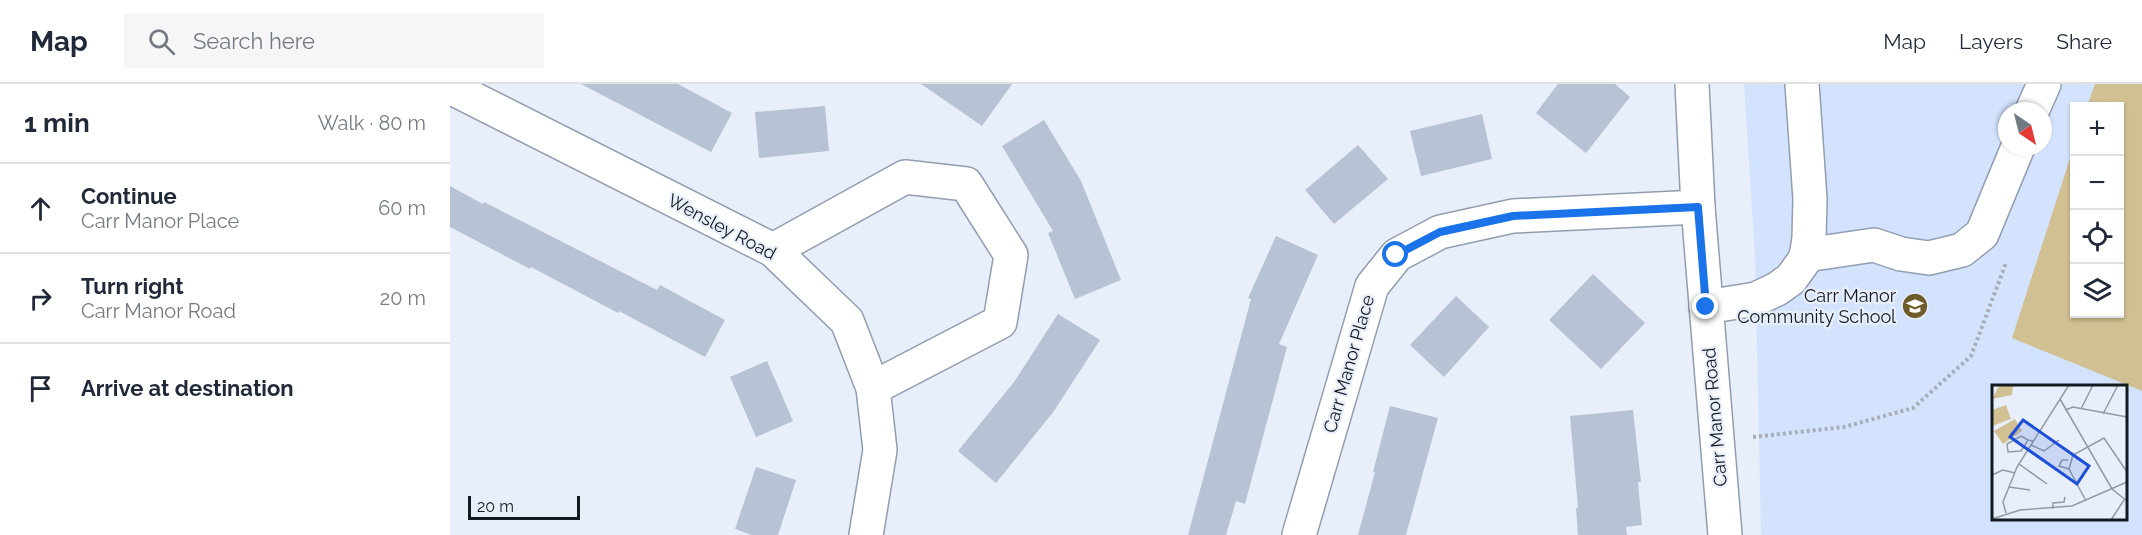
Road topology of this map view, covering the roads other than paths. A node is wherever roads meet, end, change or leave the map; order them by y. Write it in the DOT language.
graph roads {
  1 [pos="1692,84"];
  2 [pos="1802,84"];
  3 [pos="2044,84"];
  4 [pos="450,87"];
  5 [pos="2036,102"];
  6 [pos="2014,156"];
  7 [pos="1698,207"];
  8 [pos="773,250"];
  9 [pos="1806,255"];
  10 [pos="1706,307"];
  11 [pos="873,388"];
  12 [pos="866,535"];
  13 [pos="1299,535"];
  14 [pos="1725,535"];
  1 -- 7 [label="street, Carr Manor Road"];
  2 -- 9 [label="street"];
  3 -- 5 [label="street"];
  4 -- 8 [label="street, Wensley Road"];
  6 -- 9 [label="street"];
  7 -- 10 [label="street, Carr Manor Road"];
  7 -- 13 [label="street, Carr Manor Place"];
  8 -- 11 [label="street, Wensley Road"];
  8 -- 11 [label="street"];
  9 -- 10 [label="street"];
  10 -- 14 [label="street, Carr Manor Road"];
  11 -- 12 [label="street, Wensley Road"];
}
